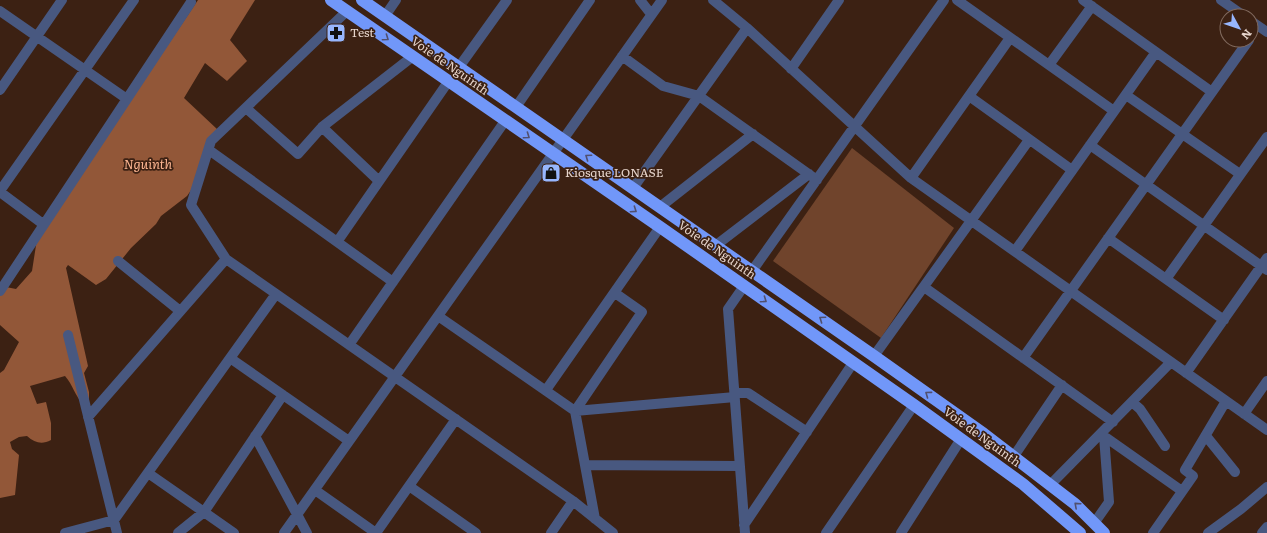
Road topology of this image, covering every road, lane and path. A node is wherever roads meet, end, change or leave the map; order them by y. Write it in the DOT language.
graph roads {
  1 [pos="62,0"];
  2 [pos="134,0"];
  3 [pos="331,0"];
  4 [pos="362,0"];
  5 [pos="396,0"];
  6 [pos="507,0"];
  7 [pos="590,0"];
  8 [pos="640,0"];
  9 [pos="662,0"];
  10 [pos="713,0"];
  11 [pos="839,0"];
  12 [pos="944,0"];
  13 [pos="957,0"];
  14 [pos="1083,0"];
  15 [pos="1221,0"];
  16 [pos="191,2"];
  17 [pos="1092,6"];
  18 [pos="1232,8"];
  19 [pos="0,11"];
  20 [pos="347,11"];
  21 [pos="652,14"];
  22 [pos="384,16"];
  23 [pos="747,28"];
  24 [pos="36,38"];
  25 [pos="1010,38"];
  26 [pos="1243,48"];
  27 [pos="1156,52"];
  28 [pos="622,56"];
  29 [pos="412,57"];
  30 [pos="1049,65"];
  31 [pos="459,67"];
  32 [pos="791,68"];
  33 [pos="85,70"];
  34 [pos="448,82"];
  35 [pos="0,90"];
  36 [pos="1212,92"];
  37 [pos="1126,95"];
  38 [pos="699,96"];
  39 [pos="969,96"];
  40 [pos="127,99"];
  41 [pos="516,107"];
  42 [pos="246,108"];
  43 [pos="1114,111"];
  44 [pos="505,121"];
  45 [pos="322,127"];
  46 [pos="854,127"];
  47 [pos="753,134"];
  48 [pos="1182,134"];
  49 [pos="1267,137"];
  50 [pos="563,139"];
  51 [pos="1029,140"];
  52 [pos="1090,145"];
  53 [pos="209,150"];
  54 [pos="552,154"];
  55 [pos="1072,170"];
  56 [pos="1240,174"];
  57 [pos="813,177"];
  58 [pos="911,178"];
  59 [pos="379,181"];
  60 [pos="1146,184"];
  61 [pos="633,188"];
  62 [pos="0,191"];
  63 [pos="660,207"];
  64 [pos="972,221"];
  65 [pos="43,224"];
  66 [pos="1204,225"];
  67 [pos="660,227"];
  68 [pos="1108,238"];
  69 [pos="337,242"];
  70 [pos="715,246"];
  71 [pos="1015,251"];
  72 [pos="226,259"];
  73 [pos="118,261"];
  74 [pos="1265,265"];
  75 [pos="752,271"];
  76 [pos="1166,279"];
  77 [pos="393,282"];
  78 [pos="744,286"];
  79 [pos="924,287"];
  80 [pos="0,291"];
  81 [pos="1071,291"];
  82 [pos="615,293"];
  83 [pos="276,294"];
  84 [pos="180,311"];
  85 [pos="438,316"];
  86 [pos="1224,320"];
  87 [pos="68,335"];
  88 [pos="349,345"];
  89 [pos="874,356"];
  90 [pos="230,358"];
  91 [pos="1024,358"];
  92 [pos="1171,362"];
  93 [pos="853,363"];
  94 [pos="1186,373"];
  95 [pos="395,377"];
  96 [pos="1267,381"];
  97 [pos="1062,385"];
  98 [pos="546,390"];
  99 [pos="283,395"];
  100 [pos="735,395"];
  101 [pos="1226,401"];
  102 [pos="1132,402"];
  103 [pos="914,405"];
  104 [pos="575,411"];
  105 [pos="1244,414"];
  106 [pos="88,417"];
  107 [pos="456,419"];
  108 [pos="1113,422"];
  109 [pos="1267,430"];
  110 [pos="807,432"];
  111 [pos="1102,435"];
  112 [pos="255,436"];
  113 [pos="1206,436"];
  114 [pos="961,439"];
  115 [pos="349,441"];
  116 [pos="1165,446"];
  117 [pos="1014,456"];
  118 [pos="585,465"];
  119 [pos="740,466"];
  120 [pos="1235,472"];
  121 [pos="148,473"];
  122 [pos="1051,484"];
  123 [pos="409,486"];
  124 [pos="1267,486"];
  125 [pos="314,490"];
  126 [pos="1182,492"];
  127 [pos="573,501"];
  128 [pos="204,512"];
  129 [pos="298,513"];
  130 [pos="595,519"];
  131 [pos="114,520"];
  132 [pos="1095,522"];
  133 [pos="1267,526"];
  134 [pos="745,529"];
  135 [pos="464,530"];
  136 [pos="1072,530"];
  137 [pos="65,533"];
  138 [pos="117,533"];
  139 [pos="178,533"];
  140 [pos="234,533"];
  141 [pos="284,533"];
  142 [pos="307,533"];
  143 [pos="376,533"];
  144 [pos="476,533"];
  145 [pos="551,533"];
  146 [pos="613,533"];
  147 [pos="826,533"];
  148 [pos="901,533"];
  149 [pos="1104,533"];
  150 [pos="1153,533"];
  151 [pos="1208,533"];
  152 [pos="1262,533"];
  1 -- 24 [label="street"];
  2 -- 33 [label="street"];
  3 -- 20 [label="highway, Voie de Nguinth"];
  4 -- 22 [label="highway, Voie de Nguinth"];
  5 -- 22 [label="street"];
  6 -- 31 [label="street"];
  7 -- 41 [label="street"];
  8 -- 21 [label="street"];
  9 -- 21 [label="street"];
  10 -- 23 [label="street"];
  11 -- 32 [label="street"];
  12 -- 46 [label="street"];
  13 -- 25 [label="street"];
  14 -- 17 [label="street"];
  15 -- 18 [label="street"];
  16 -- 40 [label="street"];
  17 -- 27 [label="street"];
  17 -- 30 [label="street"];
  19 -- 24 [label="street"];
  20 -- 29 [label="highway, Voie de Nguinth, one-way"];
  20 -- 42 [label="street"];
  21 -- 28 [label="street"];
  22 -- 31 [label="highway, Voie de Nguinth"];
  23 -- 32 [label="street"];
  23 -- 38 [label="street"];
  24 -- 33 [label="street"];
  24 -- 35 [label="street"];
  25 -- 30 [label="street"];
  25 -- 39 [label="street"];
  26 -- 36 [label="street"];
  27 -- 36 [label="street"];
  27 -- 37 [label="street"];
  28 -- 38 [label="street"];
  28 -- 50 [label="street"];
  29 -- 34 [label="highway, Voie de Nguinth"];
  29 -- 45 [label="street"];
  30 -- 43 [label="street"];
  31 -- 41 [label="highway, Voie de Nguinth"];
  32 -- 46 [label="street"];
  33 -- 40 [label="street"];
  33 -- 62 [label="street"];
  34 -- 44 [label="highway, Voie de Nguinth"];
  34 -- 59 [label="street"];
  36 -- 48 [label="street"];
  37 -- 43 [label="street"];
  37 -- 48 [label="street"];
  38 -- 47 [label="street"];
  38 -- 61 [label="street"];
  39 -- 51 [label="street"];
  39 -- 58 [label="street"];
  40 -- 65 [label="street"];
  41 -- 50 [label="highway, Voie de Nguinth"];
  42 -- 45 [label="street"];
  42 -- 53 [label="street"];
  43 -- 52 [label="street"];
  44 -- 54 [label="highway, Voie de Nguinth, one-way"];
  44 -- 77 [label="street"];
  45 -- 59 [label="street"];
  46 -- 57 [label="street"];
  46 -- 58 [label="street"];
  47 -- 57 [label="street"];
  47 -- 63 [label="street"];
  48 -- 56 [label="street"];
  48 -- 60 [label="street"];
  49 -- 56 [label="street"];
  50 -- 54 [label="street"];
  61 -- 50 [label="highway, Voie de Nguinth, one-way"];
  51 -- 55 [label="street"];
  51 -- 64 [label="street"];
  52 -- 55 [label="street"];
  52 -- 60 [label="street"];
  53 -- 69 [label="street"];
  53 -- 72 [label="street"];
  54 -- 67 [label="highway, Voie de Nguinth, one-way"];
  54 -- 85 [label="street"];
  55 -- 71 [label="street"];
  56 -- 66 [label="street"];
  57 -- 70 [label="street"];
  57 -- 75 [label="street"];
  58 -- 64 [label="street"];
  59 -- 69 [label="street"];
  60 -- 66 [label="street"];
  60 -- 68 [label="street"];
  61 -- 63 [label="highway, Voie de Nguinth"];
  62 -- 65 [label="street"];
  63 -- 70 [label="highway, Voie de Nguinth"];
  64 -- 71 [label="street"];
  64 -- 79 [label="street"];
  65 -- 80 [label="street"];
  66 -- 74 [label="street"];
  66 -- 76 [label="street"];
  67 -- 78 [label="highway, Voie de Nguinth"];
  67 -- 82 [label="street"];
  68 -- 76 [label="street"];
  68 -- 81 [label="street"];
  69 -- 77 [label="street"];
  70 -- 75 [label="highway, Voie de Nguinth"];
  71 -- 81 [label="street"];
  72 -- 83 [label="street"];
  72 -- 84 [label="street"];
  73 -- 84 [label="street"];
  74 -- 86 [label="street"];
  89 -- 75 [label="highway, Voie de Nguinth, one-way"];
  76 -- 86 [label="street"];
  77 -- 88 [label="street"];
  78 -- 93 [label="highway, Voie de Nguinth, one-way"];
  78 -- 100 [label="street"];
  79 -- 89 [label="street"];
  79 -- 91 [label="street"];
  81 -- 91 [label="street"];
  81 -- 92 [label="street"];
  82 -- 98 [label="street"];
  82 -- 104 [label="street"];
  83 -- 88 [label="street"];
  83 -- 90 [label="street"];
  84 -- 106 [label="street"];
  85 -- 95 [label="street"];
  85 -- 98 [label="street"];
  86 -- 94 [label="street"];
  87 -- 106 [label="street"];
  88 -- 95 [label="street"];
  117 -- 89 [label="highway, Voie de Nguinth, one-way"];
  90 -- 99 [label="street"];
  90 -- 121 [label="street"];
  91 -- 97 [label="street"];
  92 -- 94 [label="street"];
  92 -- 102 [label="street"];
  93 -- 103 [label="highway, Voie de Nguinth"];
  93 -- 110 [label="street"];
  94 -- 101 [label="street"];
  95 -- 107 [label="street"];
  95 -- 115 [label="street"];
  96 -- 105 [label="street"];
  97 -- 108 [label="street"];
  97 -- 117 [label="street"];
  98 -- 104 [label="street"];
  99 -- 112 [label="street"];
  99 -- 115 [label="street"];
  100 -- 104 [label="street"];
  100 -- 110 [label="street"];
  100 -- 119 [label="street"];
  101 -- 105 [label="street"];
  101 -- 113 [label="street"];
  102 -- 108 [label="street"];
  102 -- 116 [label="street"];
  103 -- 114 [label="highway, Voie de Nguinth"];
  103 -- 147 [label="street"];
  104 -- 118 [label="street"];
  105 -- 109 [label="street"];
  106 -- 131 [label="street"];
  107 -- 123 [label="street"];
  107 -- 127 [label="street"];
  108 -- 111 [label="street"];
  110 -- 134 [label="street"];
  111 -- 122 [label="street"];
  111 -- 126 [label="street"];
  111 -- 132 [label="street"];
  112 -- 128 [label="street"];
  112 -- 129 [label="street"];
  113 -- 120 [label="street"];
  113 -- 126 [label="street"];
  114 -- 136 [label="highway, Voie de Nguinth"];
  114 -- 148 [label="street"];
  115 -- 125 [label="street"];
  117 -- 122 [label="highway, Voie de Nguinth"];
  118 -- 119 [label="street"];
  118 -- 130 [label="street"];
  119 -- 134 [label="street"];
  121 -- 128 [label="street"];
  121 -- 131 [label="street"];
  132 -- 122 [label="highway, Voie de Nguinth, one-way"];
  123 -- 135 [label="street"];
  123 -- 143 [label="street"];
  124 -- 151 [label="street"];
  125 -- 129 [label="street"];
  125 -- 143 [label="street"];
  126 -- 150 [label="street"];
  127 -- 130 [label="street"];
  127 -- 145 [label="street"];
  128 -- 139 [label="street"];
  128 -- 140 [label="street"];
  129 -- 141 [label="street"];
  129 -- 142 [label="street"];
  130 -- 146 [label="street"];
  131 -- 137 [label="street"];
  131 -- 138 [label="street"];
  132 -- 149 [label="highway, Voie de Nguinth"];
  133 -- 152 [label="street"];
  135 -- 144 [label="street"];
}
